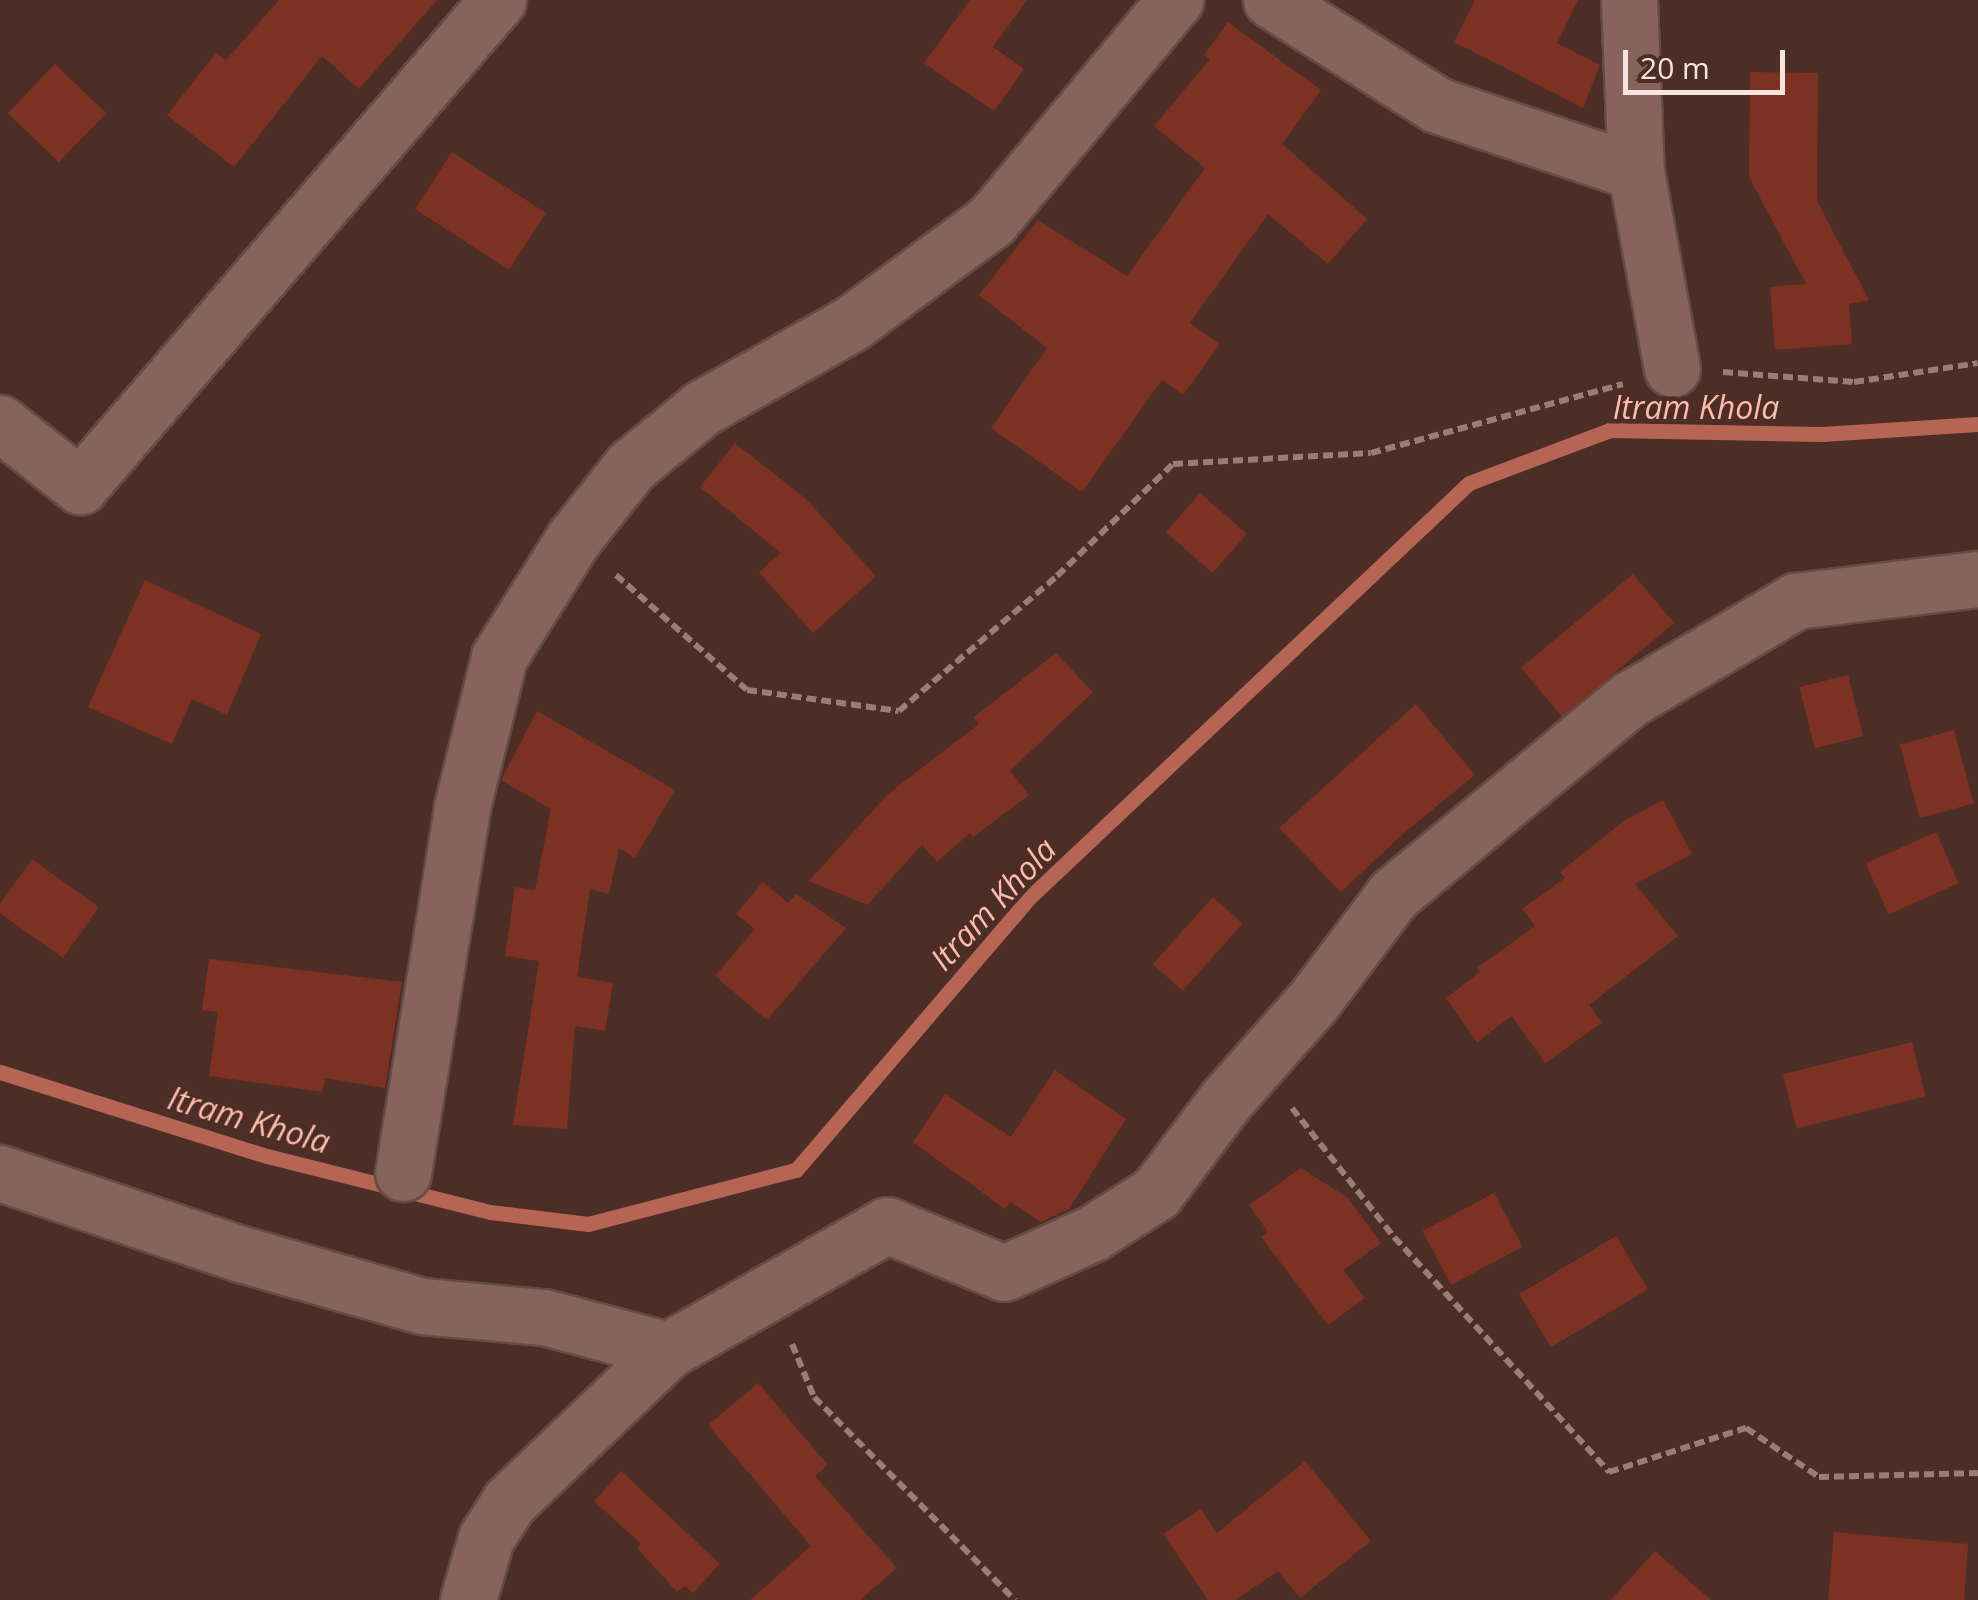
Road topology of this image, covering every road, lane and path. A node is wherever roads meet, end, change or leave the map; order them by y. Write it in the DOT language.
graph roads {
  1 [pos="498,0"];
  2 [pos="1174,0"];
  3 [pos="1272,0"];
  4 [pos="1630,0"];
  5 [pos="1636,172"];
  6 [pos="1978,363"];
  7 [pos="1672,368"];
  8 [pos="0,423"];
  9 [pos="574,538"];
  10 [pos="1978,580"];
  11 [pos="1256,1065"];
  12 [pos="402,1173"];
  13 [pos="0,1174"];
  14 [pos="770,1292"];
  15 [pos="668,1350"];
  16 [pos="1978,1473"];
  17 [pos="468,1600"];
  18 [pos="1014,1600"];
  1 -- 8 [label="street"];
  2 -- 9 [label="street"];
  3 -- 5 [label="street"];
  4 -- 5 [label="street"];
  5 -- 7 [label="street"];
  6 -- 7 [label="path"];
  7 -- 9 [label="path"];
  9 -- 12 [label="street"];
  10 -- 11 [label="street"];
  11 -- 14 [label="street"];
  11 -- 16 [label="path"];
  13 -- 15 [label="street"];
  14 -- 15 [label="street"];
  14 -- 18 [label="path"];
  15 -- 17 [label="street"];
}
